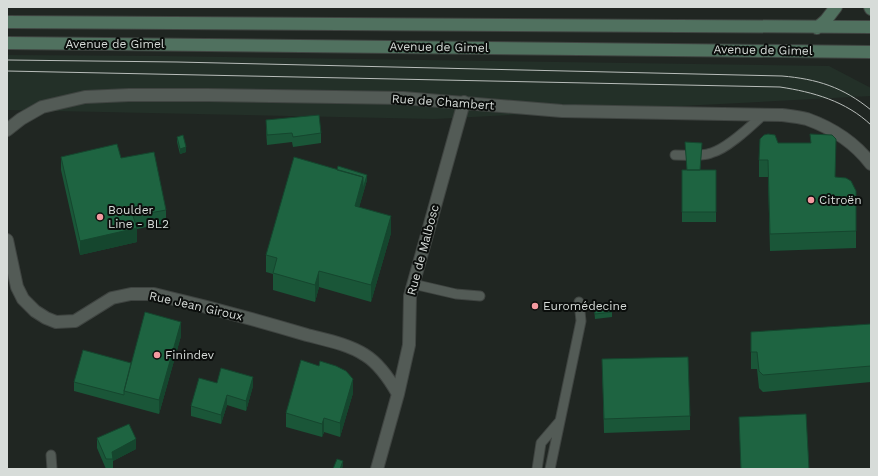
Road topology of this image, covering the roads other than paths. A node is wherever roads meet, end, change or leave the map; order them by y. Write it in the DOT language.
graph roads {
  1 [pos="836,7"];
  2 [pos="7,22"];
  3 [pos="816,28"];
  4 [pos="871,28"];
  5 [pos="7,43"];
  6 [pos="871,52"];
  7 [pos="464,102"];
  8 [pos="763,114"];
  9 [pos="7,130"];
  10 [pos="675,155"];
  11 [pos="871,164"];
  12 [pos="7,240"];
  13 [pos="413,284"];
  14 [pos="480,296"];
  15 [pos="579,302"];
  16 [pos="398,394"];
  17 [pos="560,420"];
  18 [pos="51,455"];
  19 [pos="52,469"];
  20 [pos="377,469"];
  21 [pos="537,469"];
  22 [pos="550,469"];
  1 -- 3 [label="main road"];
  2 -- 3 [label="main road, Avenue de Gimel"];
  3 -- 4 [label="main road, Avenue de Gimel"];
  5 -- 6 [label="main road, Avenue de Gimel"];
  7 -- 8 [label="street, Rue de Chambert"];
  7 -- 9 [label="street, Rue de Chambert"];
  7 -- 13 [label="street, Rue de Malbosc"];
  8 -- 10 [label="lane"];
  8 -- 11 [label="street, Rue de Chambert"];
  12 -- 16 [label="street, Rue Jean Giroux"];
  13 -- 14 [label="lane"];
  13 -- 16 [label="street, Rue de Malbosc"];
  15 -- 17 [label="lane"];
  16 -- 20 [label="street, Rue de Malbosc"];
  17 -- 21 [label="lane"];
  17 -- 22 [label="lane"];
  18 -- 19 [label="lane"];
}
